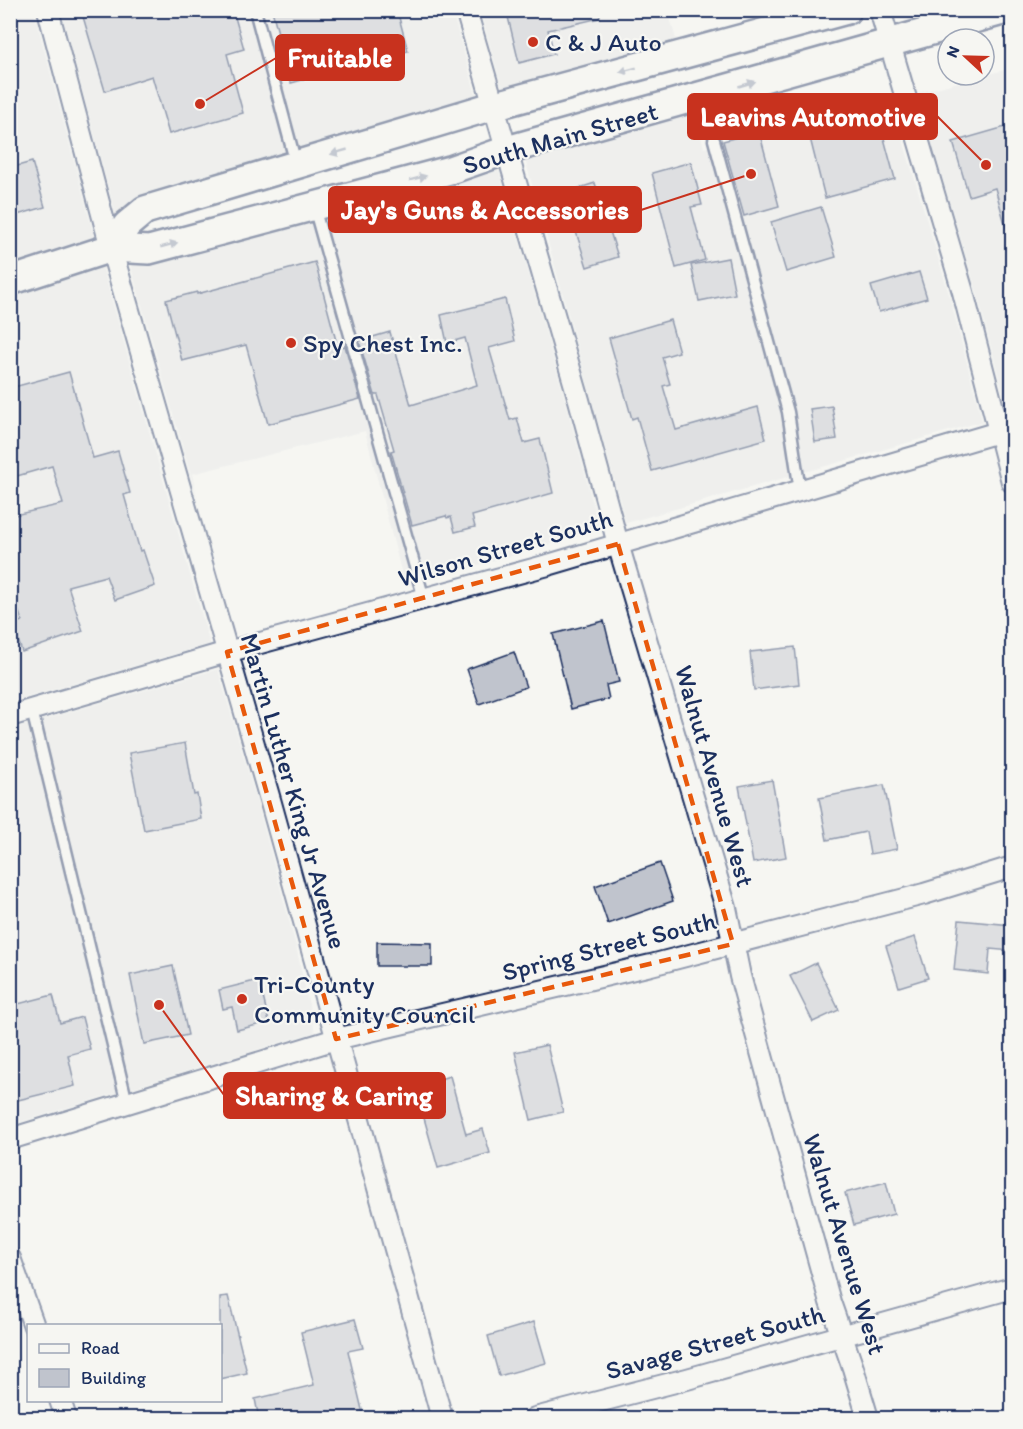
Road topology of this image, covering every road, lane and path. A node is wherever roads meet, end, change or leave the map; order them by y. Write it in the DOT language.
graph roads {
  1 [pos="48,10"];
  2 [pos="255,10"];
  3 [pos="466,10"];
  4 [pos="847,10"];
  5 [pos="880,10"];
  6 [pos="1006,10"];
  7 [pos="890,44"];
  8 [pos="493,106"];
  9 [pos="714,140"];
  10 [pos="507,150"];
  11 [pos="297,165"];
  12 [pos="314,206"];
  13 [pos="111,248"];
  14 [pos="10,281"];
  15 [pos="1006,430"];
  16 [pos="1012,482"];
  17 [pos="800,491"];
  18 [pos="618,544"];
  19 [pos="424,599"];
  20 [pos="227,652"];
  21 [pos="32,710"];
  22 [pos="10,716"];
  23 [pos="1012,867"];
  24 [pos="733,944"];
  25 [pos="336,1040"];
  26 [pos="127,1103"];
  27 [pos="10,1139"];
  28 [pos="10,1258"];
  29 [pos="1012,1288"];
  30 [pos="33,1324"];
  31 [pos="842,1336"];
  32 [pos="60,1402"];
  33 [pos="66,1419"];
  34 [pos="442,1419"];
  35 [pos="535,1419"];
  36 [pos="868,1419"];
  1 -- 13 [label="street, Martin Luther King Jr Avenue"];
  2 -- 11 [label="lane"];
  3 -- 8 [label="street, Walnut Avenue West"];
  4 -- 8 [label="street, South Main Street, one-way"];
  5 -- 7 [label="street"];
  6 -- 7 [label="street, South Main Street"];
  10 -- 7 [label="street, South Main Street, one-way"];
  7 -- 15 [label="street"];
  8 -- 10 [label="street, Walnut Avenue West"];
  8 -- 11 [label="street, South Main Street, one-way"];
  9 -- 17 [label="lane"];
  12 -- 10 [label="street, South Main Street, one-way"];
  10 -- 18 [label="street, Walnut Avenue West"];
  11 -- 13 [label="street, South Main Street"];
  13 -- 12 [label="street, South Main Street, one-way"];
  12 -- 19 [label="lane"];
  13 -- 14 [label="street, South Main Street"];
  13 -- 20 [label="street, Martin Luther King Jr Avenue"];
  15 -- 16 [label="street"];
  15 -- 17 [label="street, Wilson Street South"];
  17 -- 18 [label="street, Wilson Street South"];
  18 -- 19 [label="street, Wilson Street South"];
  18 -- 24 [label="street, Walnut Avenue West"];
  19 -- 20 [label="street, Wilson Street South"];
  20 -- 21 [label="street, Wilson Street South"];
  20 -- 25 [label="street, Martin Luther King Jr Avenue"];
  21 -- 22 [label="street, Wilson Street South"];
  21 -- 26 [label="lane"];
  23 -- 24 [label="street, Spring Street South"];
  24 -- 25 [label="street, Spring Street South"];
  24 -- 31 [label="street, Walnut Avenue West"];
  25 -- 26 [label="street, Spring Street South"];
  25 -- 34 [label="street, Martin Luther King Jr Avenue"];
  26 -- 27 [label="street, Spring Street South"];
  28 -- 30 [label="street"];
  29 -- 31 [label="street, Savage Street South"];
  31 -- 35 [label="street, Savage Street South"];
  31 -- 36 [label="street, Walnut Avenue West"];
  32 -- 33 [label="street"];
}
